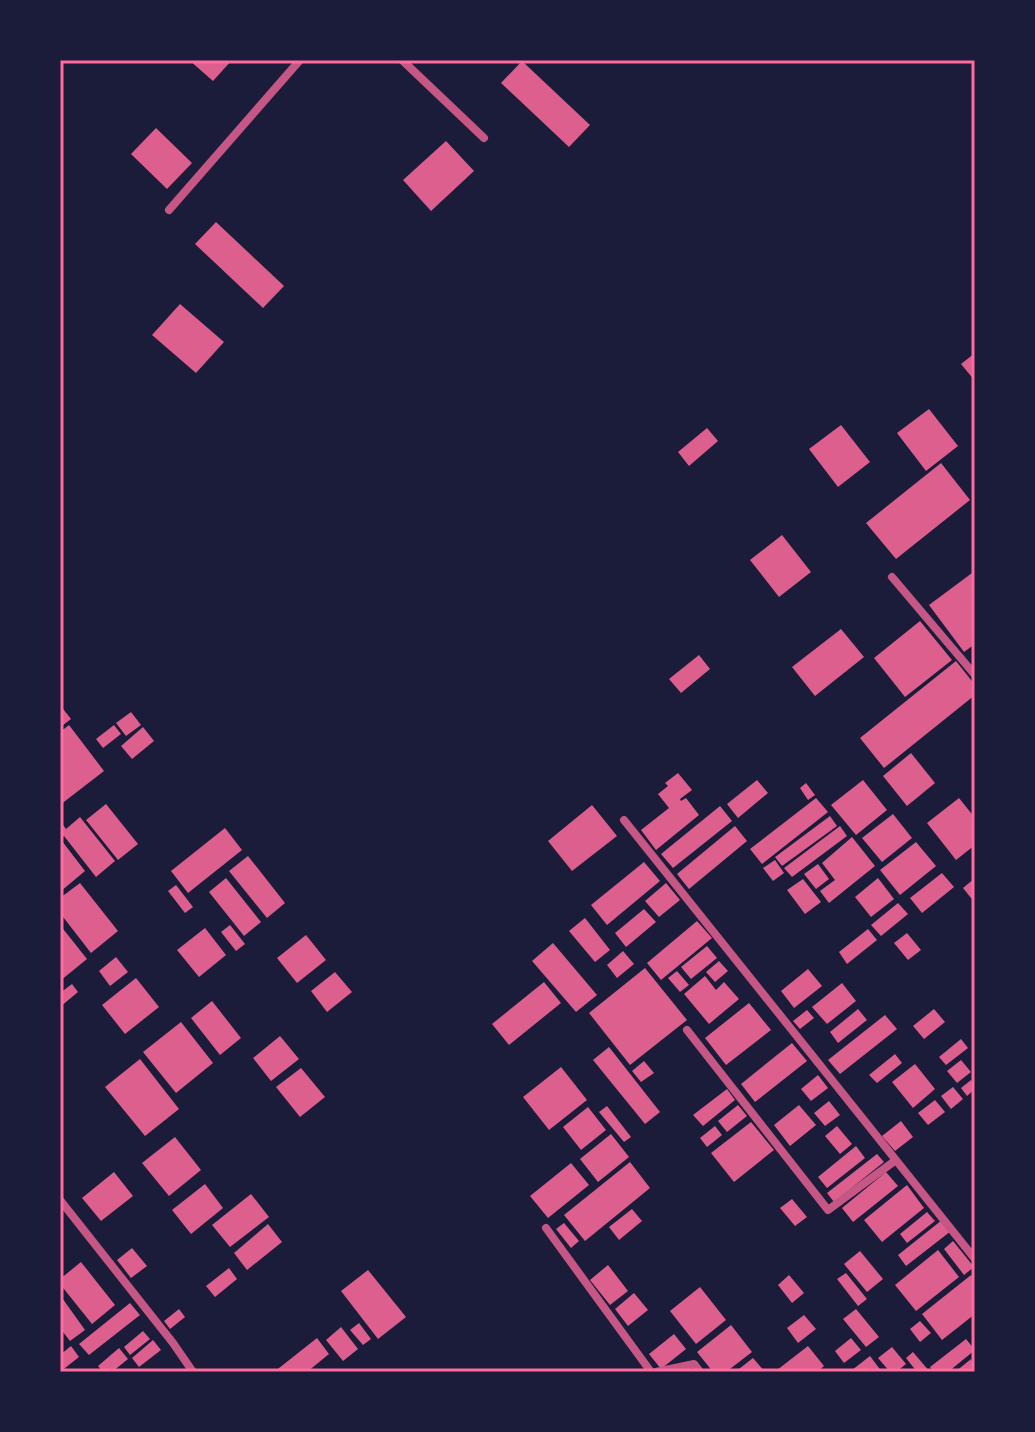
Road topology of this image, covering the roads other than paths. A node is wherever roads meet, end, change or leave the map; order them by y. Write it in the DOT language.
graph roads {
  1 [pos="300,60"];
  2 [pos="402,60"];
  3 [pos="484,138"];
  4 [pos="169,210"];
  5 [pos="892,577"];
  6 [pos="975,675"];
  7 [pos="624,820"];
  8 [pos="687,1030"];
  9 [pos="896,1160"];
  10 [pos="60,1200"];
  11 [pos="546,1228"];
  12 [pos="975,1259"];
  13 [pos="193,1372"];
  14 [pos="654,1372"];
  15 [pos="700,1372"];
  1 -- 4 [label="street"];
  2 -- 3 [label="street"];
  5 -- 6 [label="street"];
  7 -- 9 [label="street"];
  8 -- 9 [label="street"];
  9 -- 12 [label="street"];
  10 -- 13 [label="street"];
  11 -- 14 [label="street"];
  14 -- 15 [label="street"];
}
